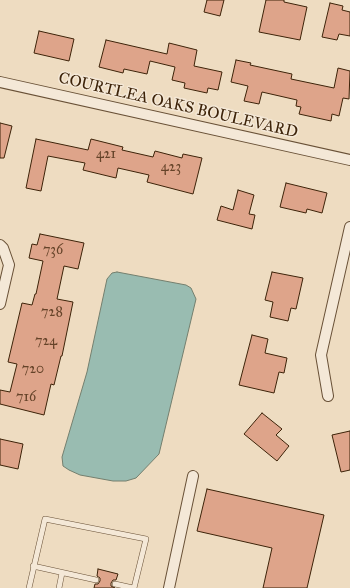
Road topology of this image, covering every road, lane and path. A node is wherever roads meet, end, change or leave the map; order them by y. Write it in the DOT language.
graph roads {
  1 [pos="0,82"];
  2 [pos="350,160"];
  3 [pos="350,227"];
  4 [pos="0,245"];
  5 [pos="0,304"];
  6 [pos="328,396"];
  7 [pos="193,476"];
  8 [pos="33,566"];
  9 [pos="62,573"];
  10 [pos="96,580"];
  11 [pos="115,584"];
  12 [pos="29,588"];
  13 [pos="59,588"];
  14 [pos="133,588"];
  15 [pos="169,588"];
  1 -- 2 [label="street, COURTLEA OAKS BOULEVARD"];
  3 -- 6 [label="street"];
  4 -- 5 [label="street"];
  7 -- 15 [label="street"];
  8 -- 9 [label="lane"];
  8 -- 12 [label="lane"];
  8 -- 14 [label="lane"];
  9 -- 10 [label="lane"];
  9 -- 13 [label="lane"];
  11 -- 14 [label="lane"];
}
